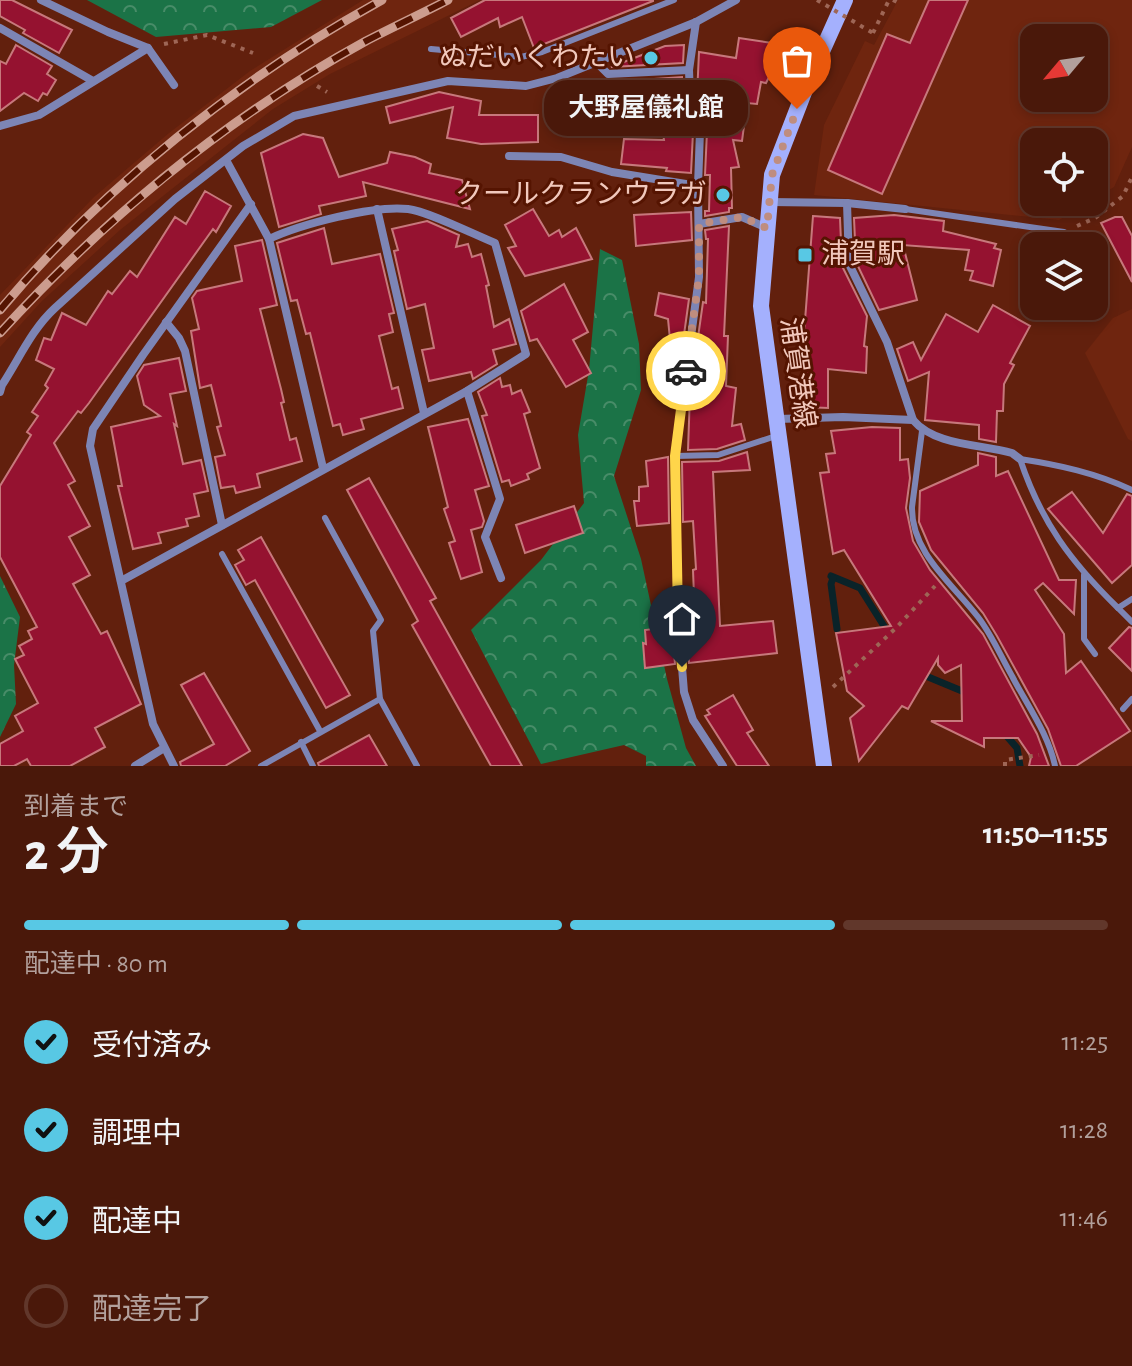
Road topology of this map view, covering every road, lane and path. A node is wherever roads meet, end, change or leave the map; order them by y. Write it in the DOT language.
graph roads {
  1 [pos="41,0"];
  2 [pos="674,0"];
  3 [pos="736,0"];
  4 [pos="817,0"];
  5 [pos="845,0"];
  6 [pos="893,1"];
  7 [pos="696,22"];
  8 [pos="0,28"];
  9 [pos="148,48"];
  10 [pos="431,49"];
  11 [pos="253,53"];
  12 [pos="597,63"];
  13 [pos="689,70"];
  14 [pos="93,81"];
  15 [pos="174,85"];
  16 [pos="0,126"];
  17 [pos="509,156"];
  18 [pos="226,160"];
  19 [pos="1132,180"];
  20 [pos="698,186"];
  21 [pos="769,202"];
  22 [pos="847,203"];
  23 [pos="251,204"];
  24 [pos="377,209"];
  25 [pos="905,209"];
  26 [pos="699,224"];
  27 [pos="767,228"];
  28 [pos="1064,232"];
  29 [pos="269,239"];
  30 [pos="166,322"];
  31 [pos="467,391"];
  32 [pos="0,392"];
  33 [pos="424,413"];
  34 [pos="913,420"];
  35 [pos="778,427"];
  36 [pos="922,431"];
  37 [pos="675,456"];
  38 [pos="1020,459"];
  39 [pos="323,468"];
  40 [pos="1132,490"];
  41 [pos="325,518"];
  42 [pos="222,525"];
  43 [pos="222,554"];
  44 [pos="1084,575"];
  45 [pos="501,578"];
  46 [pos="943,578"];
  47 [pos="121,581"];
  48 [pos="1132,599"];
  49 [pos="1118,608"];
  50 [pos="1132,622"];
  51 [pos="1095,654"];
  52 [pos="380,699"];
  53 [pos="1132,699"];
  54 [pos="817,702"];
  55 [pos="1123,709"];
  56 [pos="320,731"];
  57 [pos="301,742"];
  58 [pos="164,748"];
  59 [pos="1027,757"];
  60 [pos="1005,763"];
  61 [pos="135,766"];
  62 [pos="174,766"];
  63 [pos="261,766"];
  64 [pos="313,766"];
  65 [pos="417,766"];
  66 [pos="723,766"];
  67 [pos="824,766"];
  68 [pos="1055,766"];
  1 -- 9 [label="street"];
  2 -- 10 [label="lane"];
  3 -- 7 [label="street"];
  4 -- 6 [label="path, bridge"];
  5 -- 21 [label="main road, 浦賀港線"];
  7 -- 12 [label="street"];
  7 -- 13 [label="street"];
  8 -- 14 [label="street"];
  9 -- 11 [label="path"];
  9 -- 14 [label="street"];
  9 -- 15 [label="street"];
  12 -- 13 [label="street"];
  12 -- 18 [label="street"];
  13 -- 20 [label="street"];
  14 -- 16 [label="street"];
  17 -- 20 [label="street"];
  18 -- 23 [label="street"];
  18 -- 32 [label="street"];
  19 -- 28 [label="path"];
  20 -- 26 [label="street"];
  21 -- 22 [label="street"];
  21 -- 27 [label="main road, 浦賀港線"];
  22 -- 25 [label="street"];
  22 -- 34 [label="street"];
  23 -- 29 [label="street"];
  23 -- 30 [label="street"];
  24 -- 29 [label="street"];
  24 -- 31 [label="street"];
  24 -- 33 [label="street"];
  25 -- 28 [label="lane"];
  26 -- 27 [label="street"];
  26 -- 37 [label="street"];
  27 -- 35 [label="main road, 浦賀港線"];
  29 -- 39 [label="street"];
  30 -- 42 [label="street"];
  30 -- 47 [label="street"];
  31 -- 33 [label="street"];
  31 -- 45 [label="street"];
  33 -- 39 [label="street"];
  34 -- 35 [label="street"];
  34 -- 36 [label="street"];
  35 -- 37 [label="lane"];
  35 -- 54 [label="main road, 浦賀港線"];
  36 -- 38 [label="street"];
  36 -- 46 [label="lane"];
  37 -- 66 [label="street"];
  38 -- 40 [label="lane"];
  38 -- 44 [label="lane"];
  39 -- 42 [label="street"];
  41 -- 52 [label="lane"];
  42 -- 47 [label="street"];
  43 -- 56 [label="lane"];
  44 -- 49 [label="lane"];
  44 -- 51 [label="lane"];
  46 -- 54 [label="path"];
  46 -- 68 [label="lane"];
  47 -- 58 [label="street"];
  48 -- 49 [label="lane"];
  49 -- 50 [label="lane"];
  52 -- 56 [label="lane"];
  52 -- 65 [label="lane"];
  53 -- 55 [label="lane"];
  54 -- 67 [label="main road, 浦賀港線"];
  56 -- 57 [label="lane"];
  57 -- 63 [label="lane"];
  57 -- 64 [label="lane"];
  58 -- 61 [label="street"];
  58 -- 62 [label="street"];
  59 -- 60 [label="path"];
}
